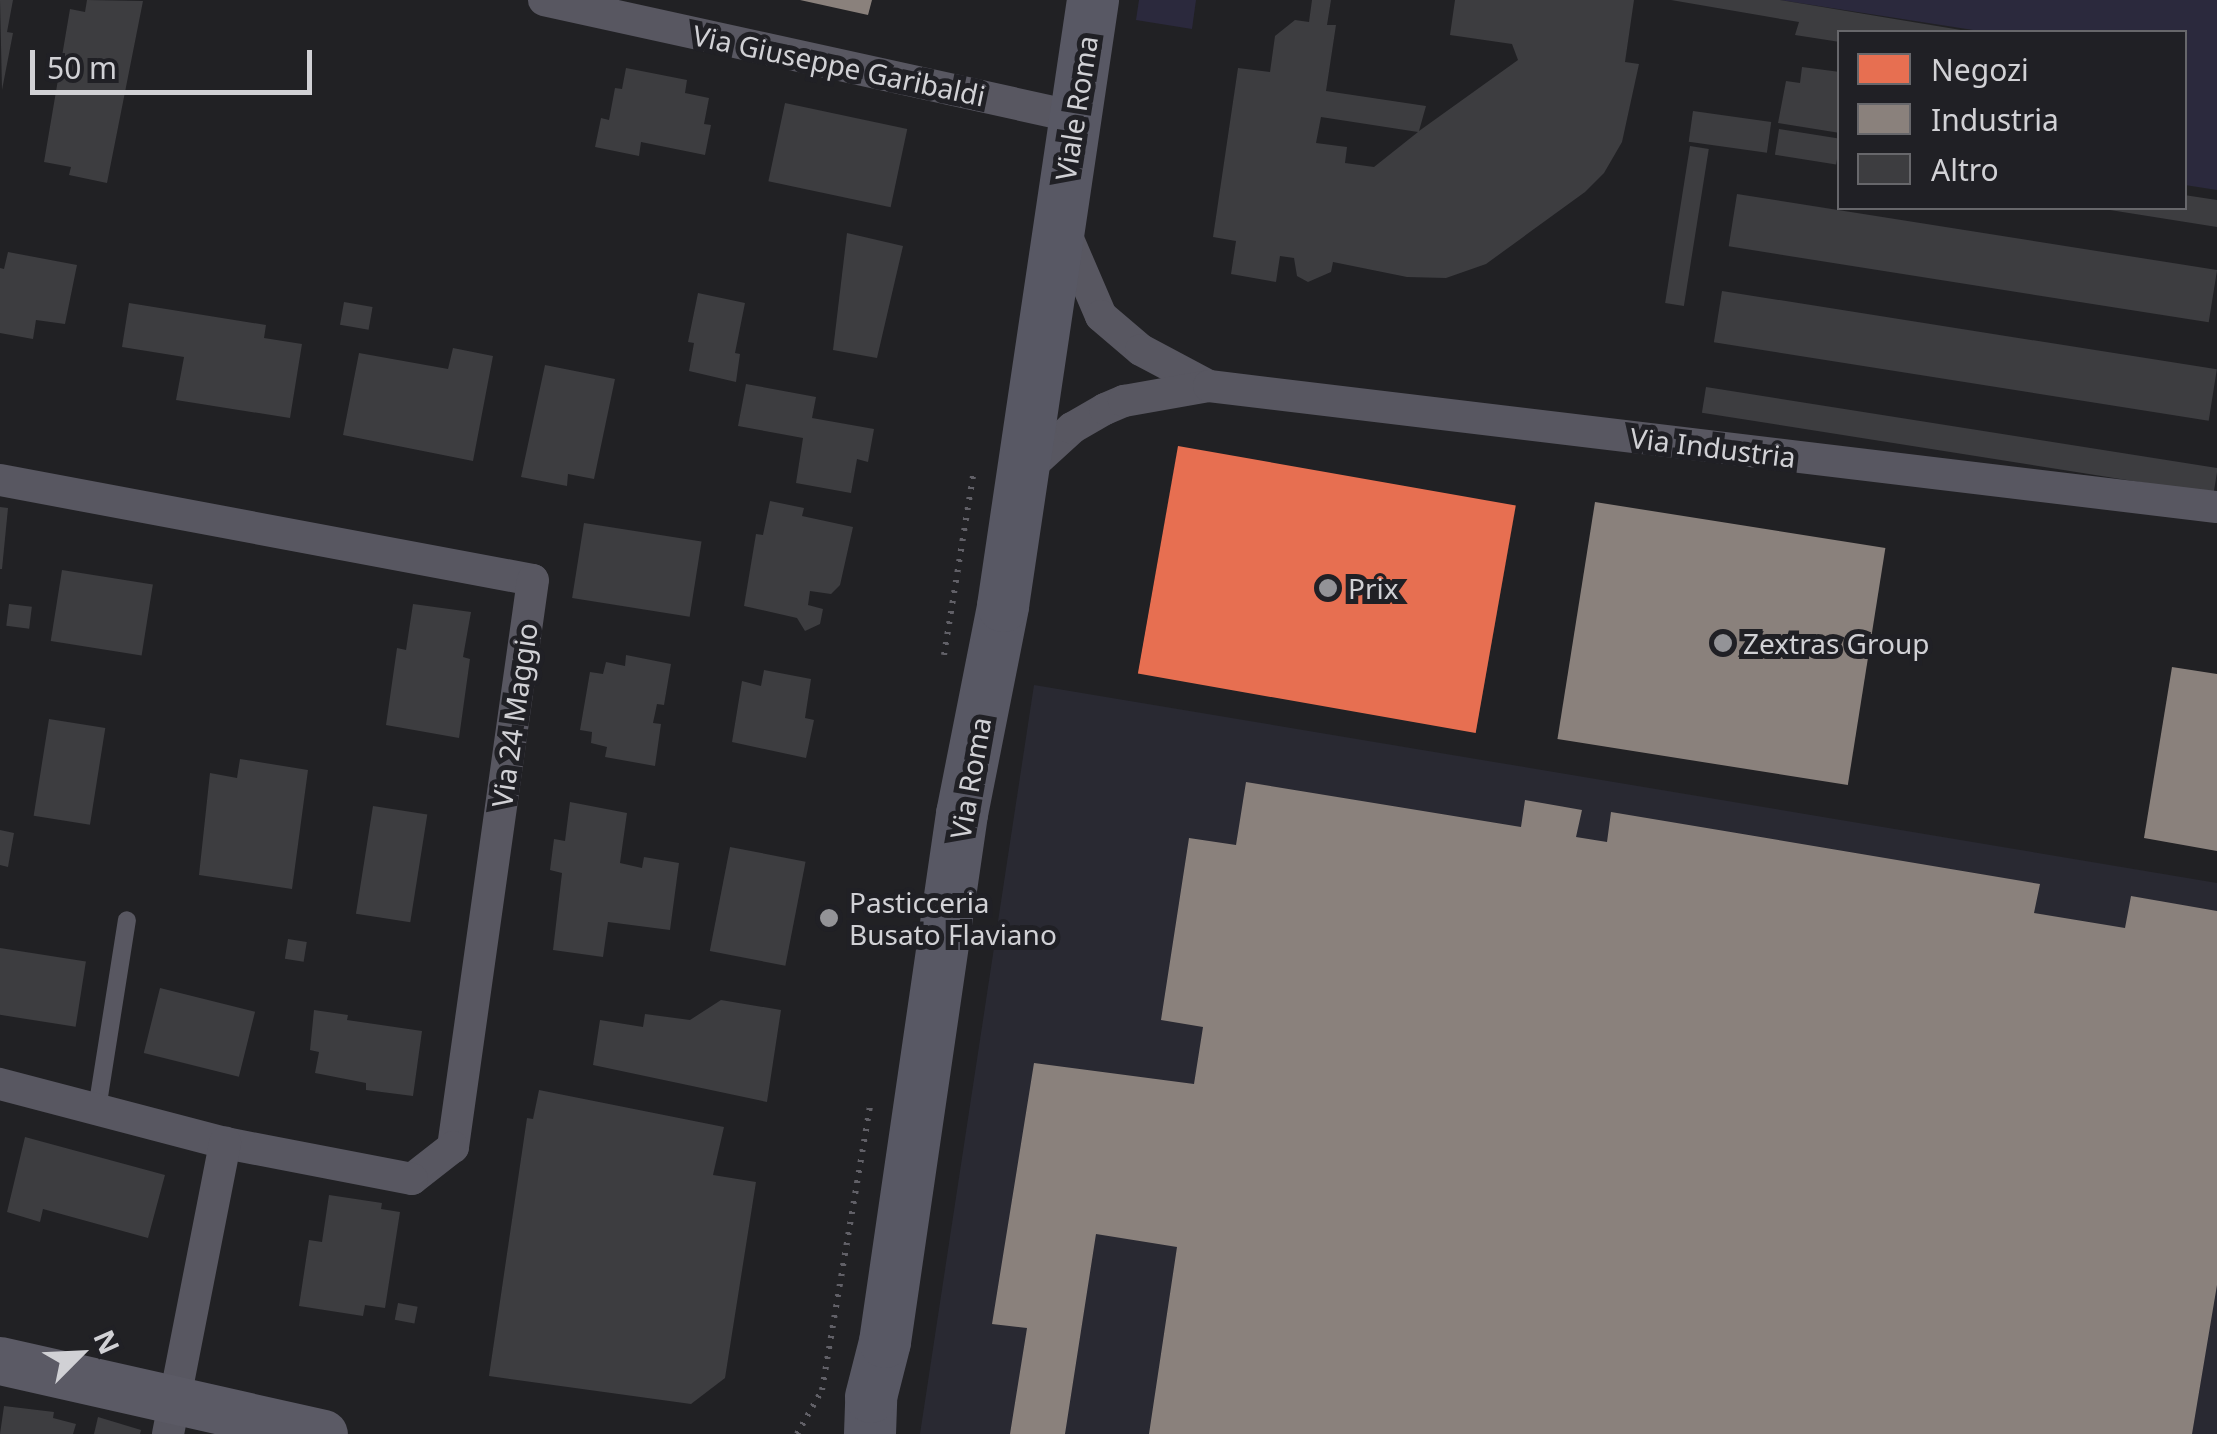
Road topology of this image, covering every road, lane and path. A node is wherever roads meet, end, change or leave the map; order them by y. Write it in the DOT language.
graph roads {
  1 [pos="544,0"];
  2 [pos="1093,0"];
  3 [pos="1076,118"];
  4 [pos="1059,215"];
  5 [pos="1208,386"];
  6 [pos="1023,473"];
  7 [pos="0,480"];
  8 [pos="2217,508"];
  9 [pos="127,920"];
  10 [pos="0,1084"];
  11 [pos="97,1109"];
  12 [pos="224,1143"];
  13 [pos="833,1333"];
  14 [pos="885,1342"];
  15 [pos="0,1360"];
  16 [pos="172,1416"];
  17 [pos="324,1434"];
  18 [pos="797,1434"];
  19 [pos="844,1434"];
  20 [pos="870,1434"];
  1 -- 3 [label="street, Via Giuseppe Garibaldi"];
  2 -- 3 [label="main road, Viale Roma"];
  3 -- 4 [label="main road, Viale Roma"];
  4 -- 5 [label="street, Via Industria"];
  4 -- 6 [label="main road, Via Roma"];
  5 -- 6 [label="street, Via Industria"];
  5 -- 8 [label="street, Via Industria"];
  6 -- 14 [label="main road, Via Roma"];
  7 -- 12 [label="street, Via 24 Maggio"];
  9 -- 11 [label="lane"];
  10 -- 11 [label="street, Via 24 Maggio"];
  11 -- 12 [label="street, Via 24 Maggio"];
  12 -- 16 [label="street"];
  13 -- 18 [label="path"];
  14 -- 19 [label="main road, Via Roma"];
  14 -- 20 [label="main road, Via Roma"];
  15 -- 16 [label="street"];
  16 -- 17 [label="street"];
}
